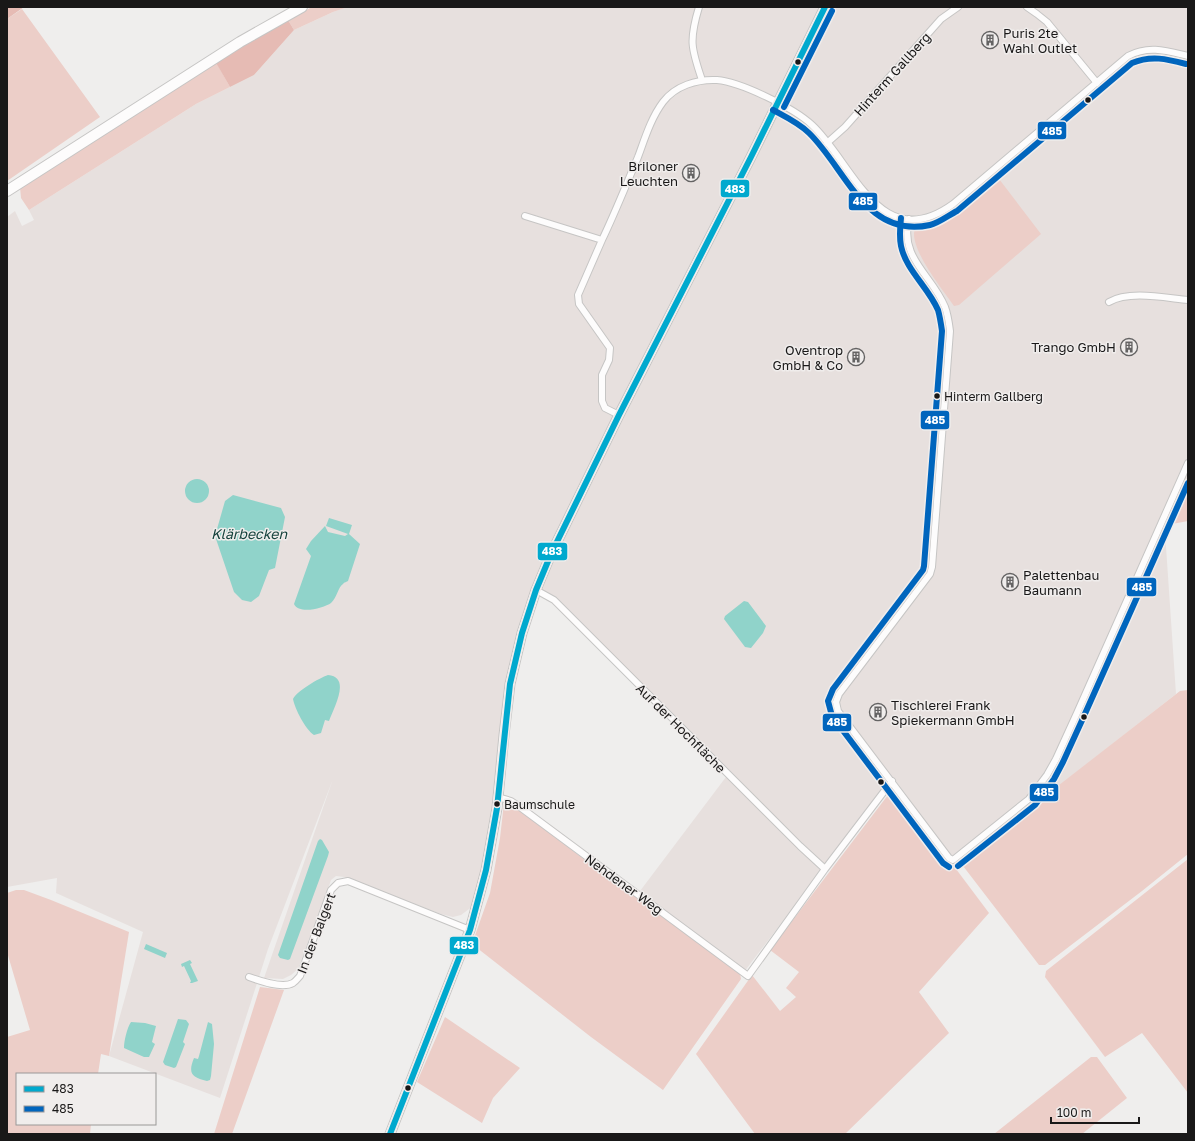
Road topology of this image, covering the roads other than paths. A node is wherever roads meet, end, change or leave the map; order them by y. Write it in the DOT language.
graph roads {
  1 [pos="302,7"];
  2 [pos="699,7"];
  3 [pos="825,7"];
  4 [pos="958,7"];
  5 [pos="1027,7"];
  6 [pos="1188,56"];
  7 [pos="702,80"];
  8 [pos="1097,83"];
  9 [pos="777,102"];
  10 [pos="827,143"];
  11 [pos="7,191"];
  12 [pos="525,216"];
  13 [pos="909,219"];
  14 [pos="602,240"];
  15 [pos="1188,300"];
  16 [pos="1109,302"];
  17 [pos="619,415"];
  18 [pos="1188,463"];
  19 [pos="536,590"];
  20 [pos="892,781"];
  21 [pos="498,797"];
  22 [pos="825,869"];
  23 [pos="470,930"];
  24 [pos="249,977"];
  25 [pos="390,1134"];
  1 -- 11 [label="main road"];
  2 -- 7 [label="street"];
  3 -- 9 [label="street"];
  4 -- 10 [label="street, Hinterm Gallberg"];
  5 -- 8 [label="street"];
  6 -- 8 [label="street"];
  7 -- 9 [label="street"];
  7 -- 14 [label="street"];
  8 -- 13 [label="street"];
  9 -- 10 [label="street"];
  9 -- 17 [label="street"];
  10 -- 13 [label="street"];
  12 -- 14 [label="street"];
  13 -- 20 [label="street"];
  14 -- 17 [label="street"];
  15 -- 16 [label="street"];
  17 -- 19 [label="street"];
  18 -- 20 [label="street"];
  19 -- 21 [label="street"];
  19 -- 22 [label="street, Auf der Hochfläche"];
  20 -- 22 [label="street"];
  21 -- 22 [label="street, Nehdener Weg"];
  21 -- 23 [label="street"];
  23 -- 24 [label="street, In der Balgert"];
  23 -- 25 [label="street"];
}
